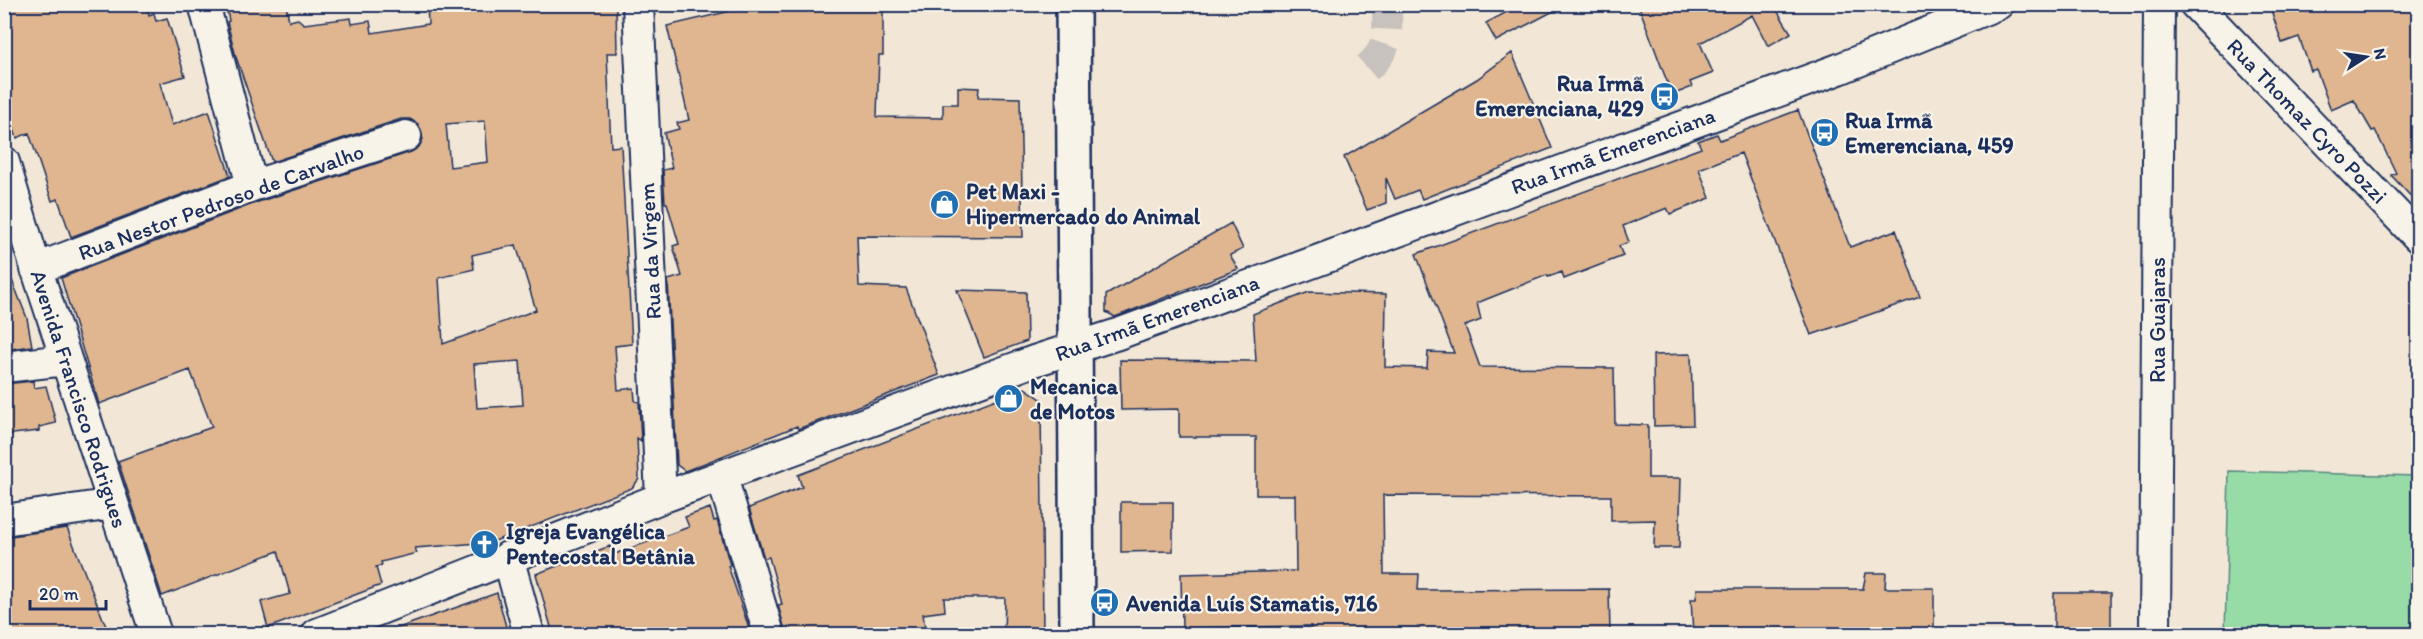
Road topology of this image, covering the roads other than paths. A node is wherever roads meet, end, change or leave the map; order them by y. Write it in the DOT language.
graph roads {
  1 [pos="204,4"];
  2 [pos="638,4"];
  3 [pos="1072,4"];
  4 [pos="1998,4"];
  5 [pos="2159,4"];
  6 [pos="2195,4"];
  7 [pos="406,136"];
  8 [pos="4,162"];
  9 [pos="252,186"];
  10 [pos="2418,237"];
  11 [pos="23,253"];
  12 [pos="1075,350"];
  13 [pos="66,360"];
  14 [pos="4,367"];
  15 [pos="722,477"];
  16 [pos="662,498"];
  17 [pos="113,504"];
  18 [pos="4,520"];
  19 [pos="508,557"];
  20 [pos="156,634"];
  21 [pos="317,634"];
  22 [pos="529,634"];
  23 [pos="769,634"];
  24 [pos="1077,634"];
  25 [pos="2155,634"];
  1 -- 9 [label="street"];
  2 -- 16 [label="street, Rua da Virgem"];
  3 -- 12 [label="main road"];
  4 -- 12 [label="street, Rua Irmã Emerenciana"];
  5 -- 25 [label="street, Rua Guajaras"];
  6 -- 10 [label="street, Rua Thomaz Cyro Pozzi"];
  7 -- 9 [label="street, Rua Nestor Pedroso de Carvalho"];
  8 -- 11 [label="street, Avenida Francisco Rodrigues"];
  9 -- 11 [label="street, Rua Nestor Pedroso de Carvalho"];
  11 -- 13 [label="street, Avenida Francisco Rodrigues"];
  12 -- 15 [label="street, Rua Irmã Emerenciana"];
  12 -- 24 [label="main road"];
  13 -- 14 [label="street"];
  13 -- 17 [label="street, Avenida Francisco Rodrigues"];
  15 -- 16 [label="street, Rua Irmã Emerenciana"];
  15 -- 23 [label="street"];
  16 -- 19 [label="street, Rua Irmã Emerenciana"];
  17 -- 18 [label="street"];
  17 -- 20 [label="street, Avenida Francisco Rodrigues"];
  19 -- 21 [label="street, Rua Irmã Emerenciana"];
  19 -- 22 [label="street"];
}
